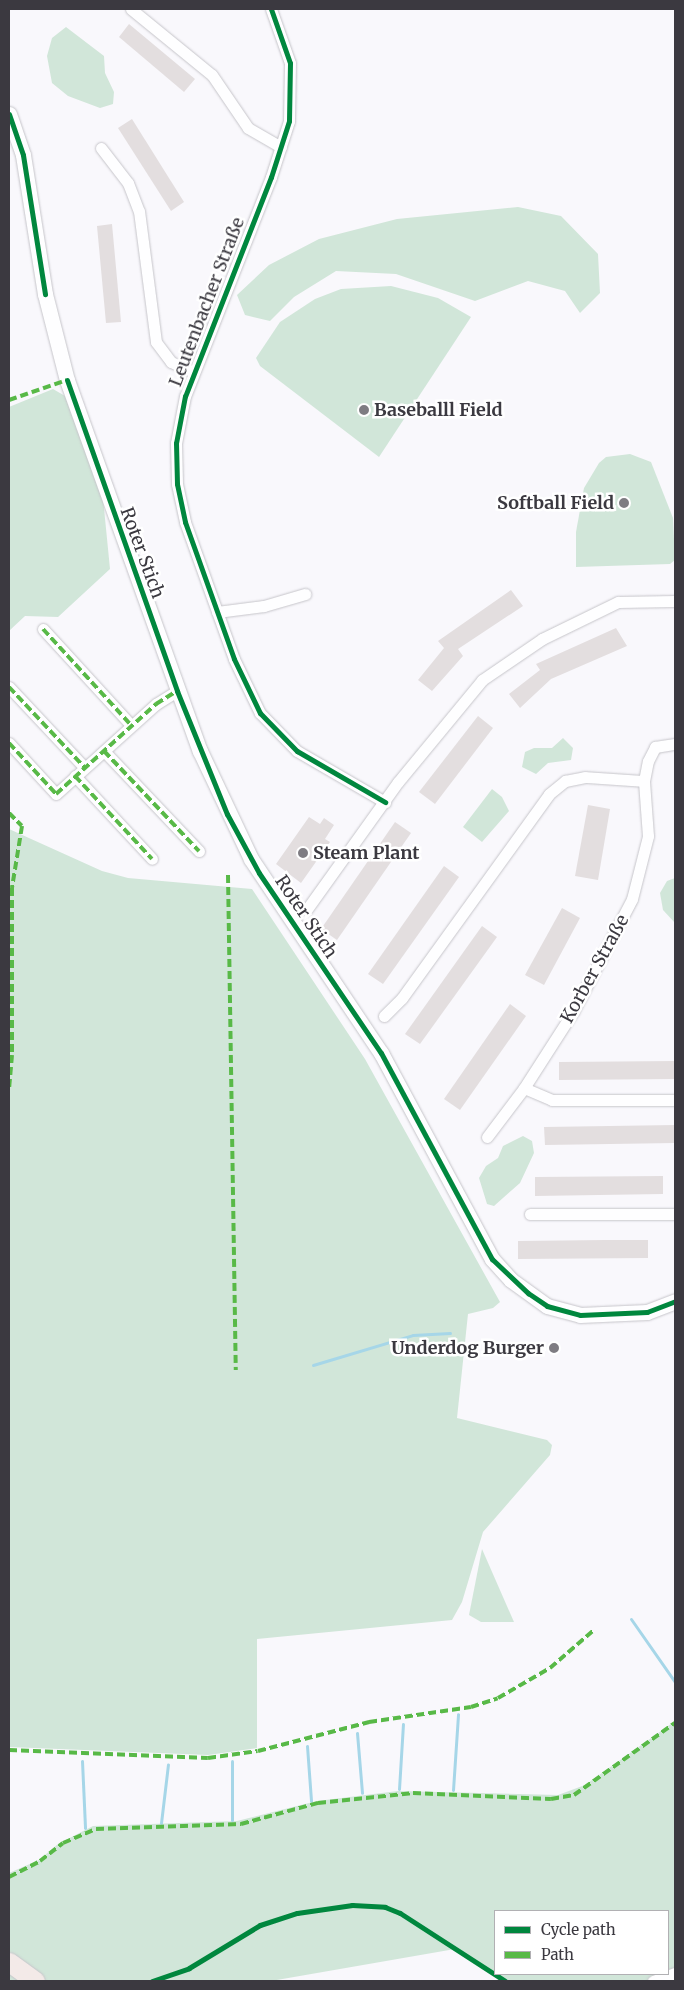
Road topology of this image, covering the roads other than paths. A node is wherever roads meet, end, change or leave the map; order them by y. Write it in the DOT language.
graph roads {
  1 [pos="131,9"];
  2 [pos="271,9"];
  3 [pos="9,114"];
  4 [pos="281,147"];
  5 [pos="101,148"];
  6 [pos="193,372"];
  7 [pos="305,594"];
  8 [pos="675,601"];
  9 [pos="217,612"];
  10 [pos="44,629"];
  11 [pos="9,687"];
  12 [pos="177,691"];
  13 [pos="131,725"];
  14 [pos="9,743"];
  15 [pos="675,744"];
  16 [pos="104,751"];
  17 [pos="84,767"];
  18 [pos="75,776"];
  19 [pos="644,781"];
  20 [pos="385,802"];
  21 [pos="199,851"];
  22 [pos="152,859"];
  23 [pos="307,909"];
  24 [pos="384,1016"];
  25 [pos="524,1088"];
  26 [pos="675,1100"];
  27 [pos="487,1136"];
  28 [pos="530,1214"];
  29 [pos="675,1214"];
  30 [pos="675,1301"];
  31 [pos="9,1962"];
  32 [pos="675,1973"];
  33 [pos="35,1981"];
  34 [pos="653,1981"];
  1 -- 4 [label="street"];
  2 -- 4 [label="street, Leutenbacher Straße"];
  3 -- 12 [label="street, Roter Stich"];
  4 -- 6 [label="street, Leutenbacher Straße"];
  5 -- 6 [label="street, Leutenbacher Straße"];
  6 -- 9 [label="street, Leutenbacher Straße"];
  7 -- 9 [label="street"];
  8 -- 20 [label="street"];
  9 -- 20 [label="street, Leutenbacher Straße"];
  10 -- 13 [label="street"];
  11 -- 17 [label="street"];
  12 -- 13 [label="street"];
  12 -- 30 [label="street, Roter Stich"];
  13 -- 16 [label="street"];
  14 -- 18 [label="street"];
  15 -- 19 [label="street, Korber Straße"];
  16 -- 17 [label="street"];
  16 -- 21 [label="street"];
  17 -- 18 [label="street"];
  18 -- 22 [label="street"];
  19 -- 24 [label="street"];
  19 -- 25 [label="street, Korber Straße"];
  20 -- 23 [label="street"];
  25 -- 26 [label="street"];
  25 -- 27 [label="street, Korber Straße"];
  28 -- 29 [label="street"];
  31 -- 33 [label="highway"];
  32 -- 34 [label="street"];
}
